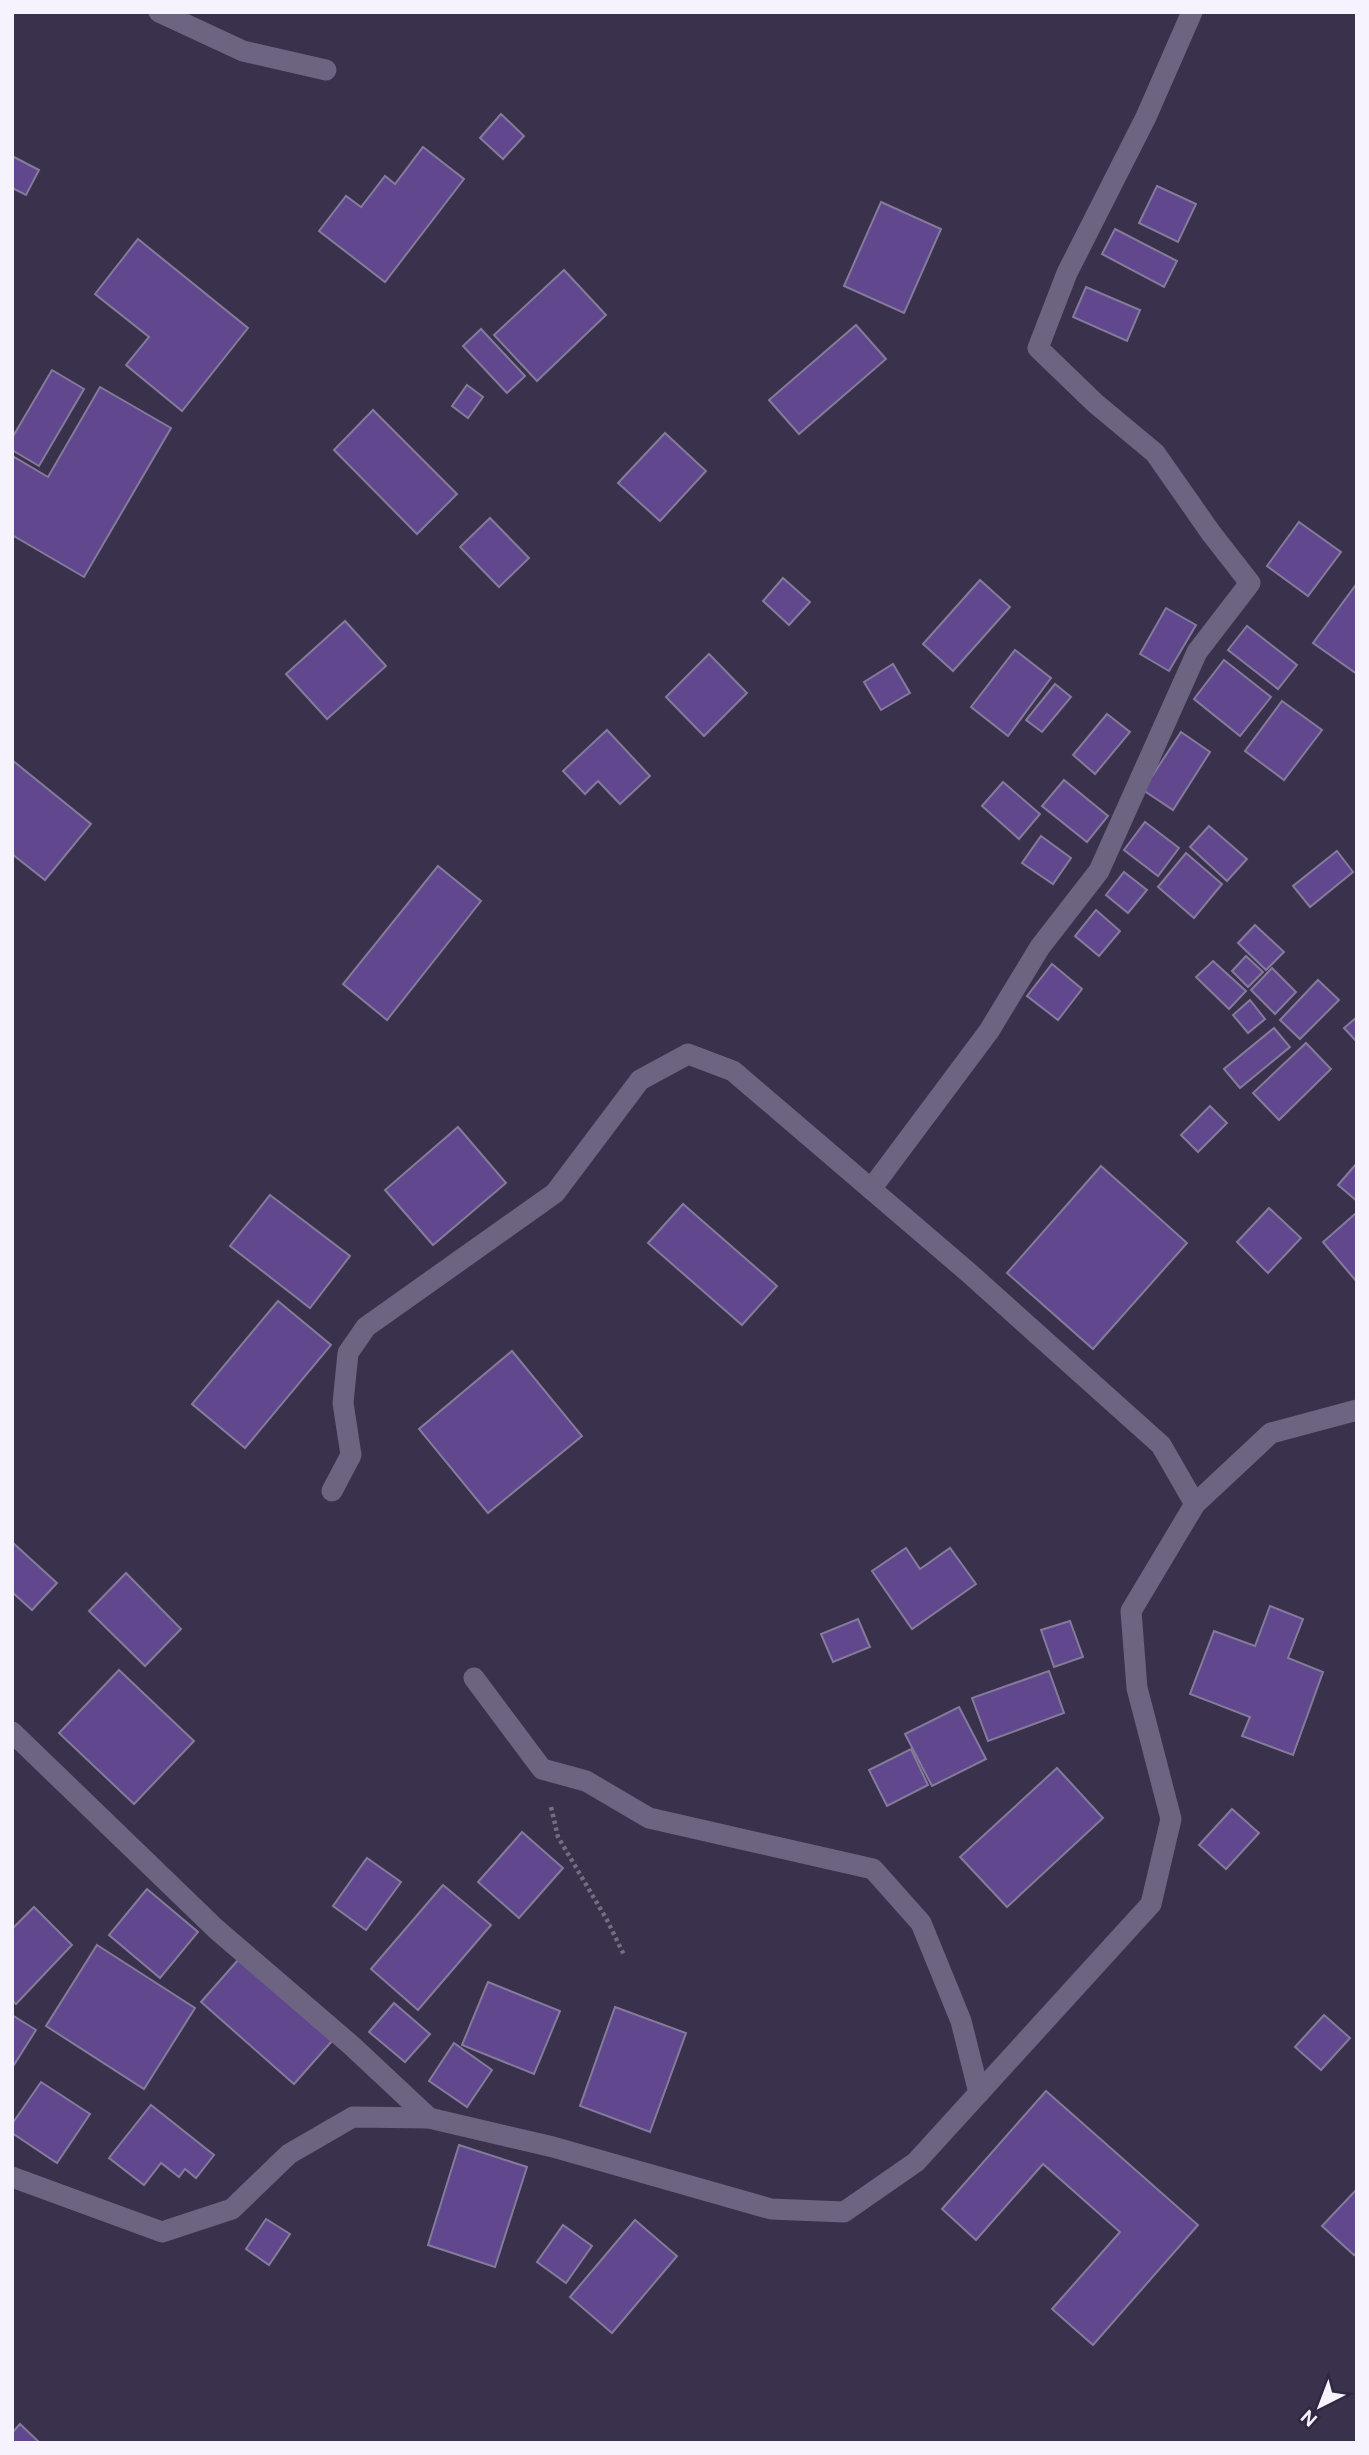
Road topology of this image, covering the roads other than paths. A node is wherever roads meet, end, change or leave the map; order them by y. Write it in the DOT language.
graph roads {
  1 [pos="159,12"];
  2 [pos="1192,12"];
  3 [pos="326,70"];
  4 [pos="871,1189"];
  5 [pos="1357,1410"];
  6 [pos="332,1491"];
  7 [pos="1195,1504"];
  8 [pos="474,1678"];
  9 [pos="12,1732"];
  10 [pos="979,2092"];
  11 [pos="429,2118"];
  12 [pos="12,2177"];
  1 -- 3 [label="street"];
  2 -- 4 [label="street"];
  4 -- 6 [label="street"];
  4 -- 7 [label="street"];
  5 -- 7 [label="street"];
  7 -- 10 [label="street"];
  8 -- 10 [label="street"];
  9 -- 11 [label="street"];
  10 -- 11 [label="street"];
  11 -- 12 [label="street"];
}
